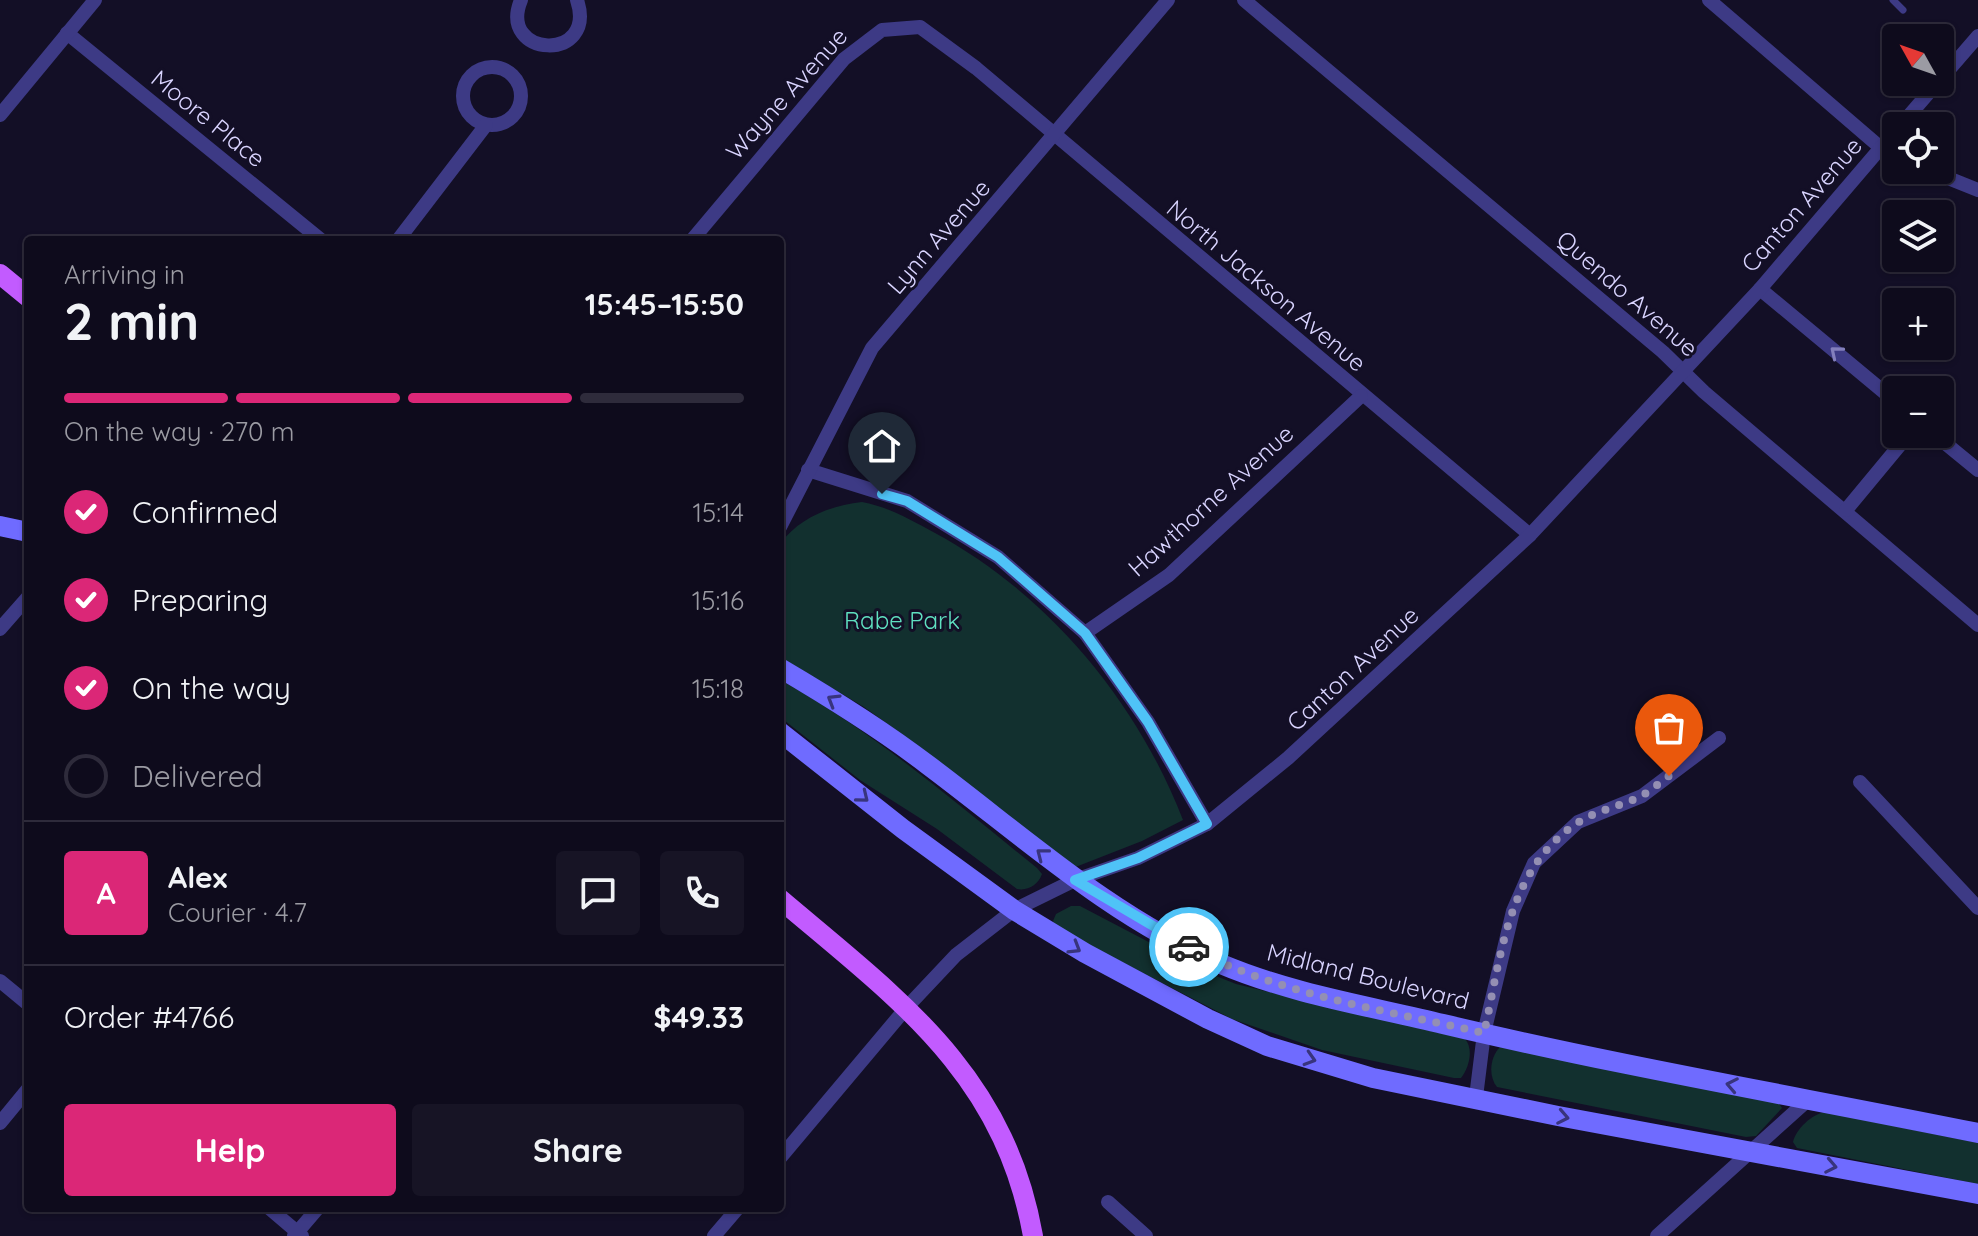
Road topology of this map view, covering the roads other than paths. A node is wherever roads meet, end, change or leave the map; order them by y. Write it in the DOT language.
graph roads {
  1 [pos="95,0"];
  2 [pos="521,0"];
  3 [pos="577,0"];
  4 [pos="1168,0"];
  5 [pos="1244,0"];
  6 [pos="1709,0"];
  7 [pos="1893,0"];
  8 [pos="1903,10"];
  9 [pos="67,33"];
  10 [pos="1978,36"];
  11 [pos="1954,64"];
  12 [pos="976,68"];
  13 [pos="1926,96"];
  14 [pos="1912,112"];
  15 [pos="0,115"];
  16 [pos="486,125"];
  17 [pos="1055,135"];
  18 [pos="1881,148"];
  19 [pos="1954,180"];
  20 [pos="1978,190"];
  21 [pos="316,236"];
  22 [pos="401,236"];
  23 [pos="695,236"];
  24 [pos="0,274"];
  25 [pos="1760,289"];
  26 [pos="24,294"];
  27 [pos="1682,371"];
  28 [pos="1882,390"];
  29 [pos="1361,396"];
  30 [pos="1897,448"];
  31 [pos="1951,448"];
  32 [pos="808,470"];
  33 [pos="1978,470"];
  34 [pos="1846,510"];
  35 [pos="784,519"];
  36 [pos="0,526"];
  37 [pos="24,531"];
  38 [pos="1530,535"];
  39 [pos="24,602"];
  40 [pos="1978,625"];
  41 [pos="0,629"];
  42 [pos="1085,633"];
  43 [pos="784,670"];
  44 [pos="784,735"];
  45 [pos="1719,738"];
  46 [pos="1860,782"];
  47 [pos="1207,824"];
  48 [pos="1075,880"];
  49 [pos="784,902"];
  50 [pos="1978,908"];
  51 [pos="1014,910"];
  52 [pos="0,981"];
  53 [pos="24,1001"];
  54 [pos="907,1007"];
  55 [pos="1484,1033"];
  56 [pos="24,1094"];
  57 [pos="1476,1097"];
  58 [pos="1809,1099"];
  59 [pos="0,1123"];
  60 [pos="1978,1133"];
  61 [pos="1755,1151"];
  62 [pos="784,1153"];
  63 [pos="1978,1194"];
  64 [pos="1108,1202"];
  65 [pos="273,1212"];
  66 [pos="315,1212"];
  67 [pos="735,1212"];
  68 [pos="298,1235"];
  69 [pos="714,1236"];
  70 [pos="1033,1236"];
  71 [pos="1146,1236"];
  72 [pos="1657,1236"];
  1 -- 9 [label="street"];
  2 -- 3 [label="street"];
  4 -- 17 [label="street, Lynn Avenue"];
  5 -- 27 [label="street, Quendo Avenue"];
  6 -- 18 [label="street"];
  7 -- 8 [label="lane"];
  9 -- 15 [label="street"];
  9 -- 21 [label="street, Moore Place"];
  10 -- 11 [label="street, Canton Avenue"];
  12 -- 17 [label="street, North Jackson Avenue"];
  12 -- 23 [label="street, Wayne Avenue"];
  13 -- 14 [label="street, Canton Avenue"];
  16 -- 16 [label="street"];
  16 -- 22 [label="street"];
  17 -- 29 [label="street, North Jackson Avenue"];
  17 -- 32 [label="street, Lynn Avenue"];
  18 -- 25 [label="street, Canton Avenue"];
  19 -- 20 [label="street"];
  24 -- 26 [label="main road"];
  25 -- 27 [label="street, Canton Avenue"];
  28 -- 25 [label="street, one-way"];
  27 -- 34 [label="street, Quendo Avenue"];
  27 -- 38 [label="street, Canton Avenue"];
  29 -- 38 [label="street, North Jackson Avenue"];
  29 -- 42 [label="street, Hawthorne Avenue"];
  30 -- 34 [label="street"];
  31 -- 33 [label="street"];
  32 -- 35 [label="street, Lynn Avenue"];
  32 -- 42 [label="street"];
  34 -- 40 [label="street, Quendo Avenue"];
  36 -- 37 [label="main road"];
  38 -- 47 [label="street, Canton Avenue"];
  39 -- 41 [label="street"];
  42 -- 47 [label="street"];
  48 -- 43 [label="main road, Midland Boulevard, one-way"];
  44 -- 51 [label="main road, one-way"];
  45 -- 55 [label="street"];
  46 -- 50 [label="street"];
  47 -- 48 [label="street, Canton Avenue"];
  48 -- 51 [label="street, Canton Avenue"];
  48 -- 55 [label="main road, Midland Boulevard"];
  49 -- 54 [label="main road"];
  51 -- 54 [label="street, Canton Avenue"];
  51 -- 57 [label="main road, one-way"];
  52 -- 53 [label="street"];
  54 -- 62 [label="street, Canton Avenue"];
  54 -- 70 [label="main road"];
  55 -- 57 [label="street"];
  58 -- 55 [label="main road, Midland Boulevard, one-way"];
  56 -- 59 [label="street"];
  57 -- 61 [label="main road, one-way"];
  58 -- 60 [label="main road, Midland Boulevard"];
  58 -- 61 [label="street"];
  61 -- 63 [label="main road, one-way"];
  61 -- 72 [label="street"];
  64 -- 71 [label="street"];
  65 -- 68 [label="street"];
  66 -- 68 [label="street"];
  67 -- 69 [label="street"];
}
